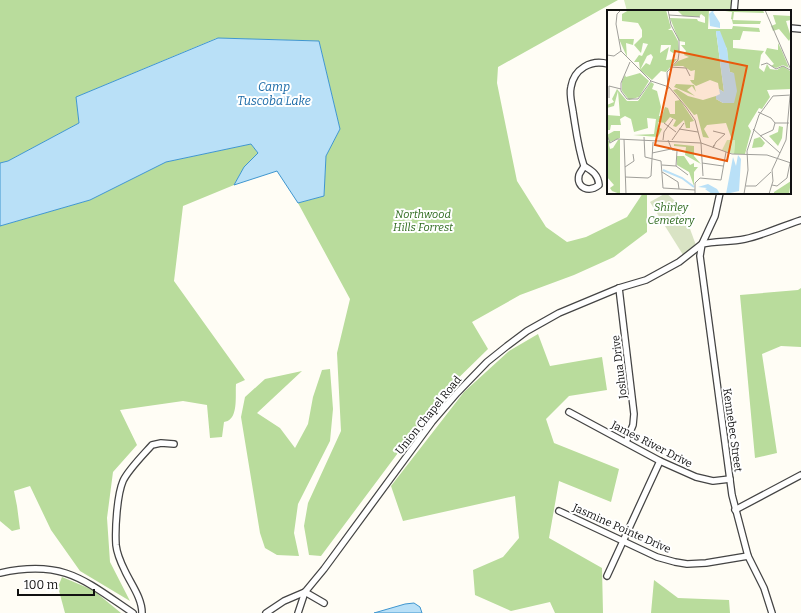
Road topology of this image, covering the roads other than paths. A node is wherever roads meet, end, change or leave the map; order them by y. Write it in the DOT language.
graph roads {
  1 [pos="735,0"];
  2 [pos="734,10"];
  3 [pos="791,28"];
  4 [pos="801,29"];
  5 [pos="607,64"];
  6 [pos="584,166"];
  7 [pos="720,194"];
  8 [pos="801,220"];
  9 [pos="702,244"];
  10 [pos="619,288"];
  11 [pos="569,412"];
  12 [pos="626,442"];
  13 [pos="174,444"];
  14 [pos="660,461"];
  15 [pos="801,475"];
  16 [pos="730,479"];
  17 [pos="736,510"];
  18 [pos="559,511"];
  19 [pos="624,540"];
  20 [pos="748,556"];
  21 [pos="0,573"];
  22 [pos="607,576"];
  23 [pos="305,592"];
  24 [pos="324,603"];
  25 [pos="133,613"];
  26 [pos="142,613"];
  27 [pos="266,613"];
  28 [pos="298,613"];
  29 [pos="772,613"];
  1 -- 2 [label="street"];
  3 -- 4 [label="street"];
  5 -- 6 [label="street"];
  7 -- 9 [label="street, Union Chapel Road"];
  8 -- 9 [label="street"];
  9 -- 10 [label="street, Union Chapel Road"];
  9 -- 16 [label="street, Kennebec Street"];
  10 -- 12 [label="street, Joshua Drive"];
  10 -- 23 [label="street, Union Chapel Road"];
  11 -- 12 [label="street, James River Drive"];
  12 -- 14 [label="street, James River Drive"];
  13 -- 26 [label="street"];
  14 -- 16 [label="street, James River Drive"];
  14 -- 19 [label="street"];
  15 -- 17 [label="street"];
  16 -- 17 [label="street, Kennebec Street"];
  17 -- 20 [label="street, Kennebec Street"];
  18 -- 19 [label="street, Jasmine Pointe Drive"];
  19 -- 20 [label="street, Jasmine Pointe Drive"];
  19 -- 22 [label="street"];
  20 -- 29 [label="street, Kennebec Street"];
  21 -- 25 [label="street"];
  23 -- 24 [label="street"];
  23 -- 27 [label="street"];
  23 -- 28 [label="street, Union Chapel Road"];
}
